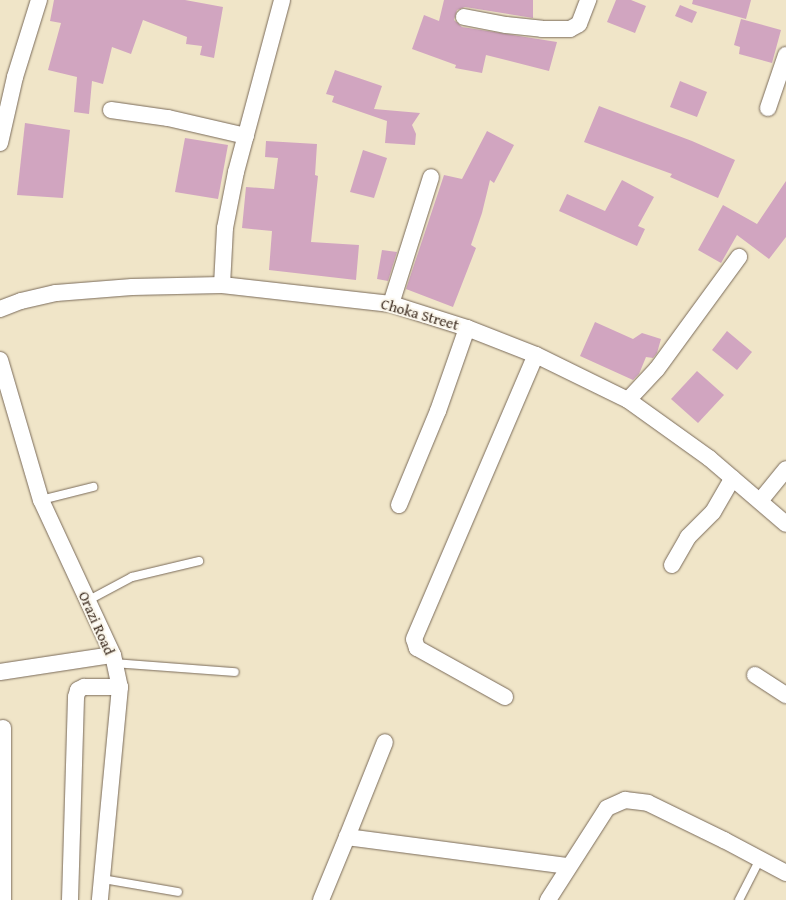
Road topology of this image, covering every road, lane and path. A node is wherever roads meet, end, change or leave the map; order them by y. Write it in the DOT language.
graph roads {
  1 [pos="39,0"];
  2 [pos="282,0"];
  3 [pos="588,0"];
  4 [pos="464,17"];
  5 [pos="786,56"];
  6 [pos="768,108"];
  7 [pos="112,110"];
  8 [pos="246,136"];
  9 [pos="0,144"];
  10 [pos="431,177"];
  11 [pos="739,257"];
  12 [pos="222,285"];
  13 [pos="392,304"];
  14 [pos="0,310"];
  15 [pos="467,328"];
  16 [pos="536,355"];
  17 [pos="0,360"];
  18 [pos="628,400"];
  19 [pos="786,469"];
  20 [pos="733,478"];
  21 [pos="93,487"];
  22 [pos="41,500"];
  23 [pos="760,501"];
  24 [pos="399,505"];
  25 [pos="786,524"];
  26 [pos="199,561"];
  27 [pos="672,565"];
  28 [pos="87,601"];
  29 [pos="113,659"];
  30 [pos="0,672"];
  31 [pos="236,672"];
  32 [pos="754,675"];
  33 [pos="120,687"];
  34 [pos="786,695"];
  35 [pos="505,697"];
  36 [pos="3,728"];
  37 [pos="385,742"];
  38 [pos="347,837"];
  39 [pos="760,859"];
  40 [pos="568,866"];
  41 [pos="786,873"];
  42 [pos="103,879"];
  43 [pos="178,892"];
  44 [pos="2,900"];
  45 [pos="70,900"];
  46 [pos="100,900"];
  47 [pos="321,900"];
  48 [pos="548,900"];
  49 [pos="739,900"];
  1 -- 9 [label="street"];
  2 -- 8 [label="street"];
  3 -- 4 [label="street"];
  5 -- 6 [label="street"];
  7 -- 8 [label="street"];
  8 -- 12 [label="street"];
  10 -- 13 [label="street"];
  11 -- 18 [label="street"];
  12 -- 13 [label="street, Choka Street"];
  12 -- 14 [label="street, Choka Street"];
  13 -- 15 [label="street, Choka Street"];
  15 -- 16 [label="street, Choka Street"];
  15 -- 24 [label="street"];
  16 -- 18 [label="street, Choka Street"];
  16 -- 35 [label="street"];
  17 -- 22 [label="street, Orazi Road"];
  18 -- 20 [label="street, Choka Street"];
  19 -- 23 [label="street"];
  20 -- 23 [label="street, Choka Street"];
  20 -- 27 [label="street"];
  21 -- 22 [label="lane"];
  22 -- 28 [label="street, Orazi Road"];
  23 -- 25 [label="street, Choka Street"];
  26 -- 28 [label="lane"];
  28 -- 29 [label="street, Orazi Road"];
  29 -- 30 [label="street"];
  29 -- 31 [label="lane"];
  29 -- 33 [label="street, Orazi Road"];
  32 -- 34 [label="street"];
  33 -- 42 [label="street, Orazi Road"];
  33 -- 45 [label="street"];
  36 -- 44 [label="street"];
  37 -- 38 [label="street"];
  38 -- 40 [label="street"];
  38 -- 47 [label="street"];
  39 -- 40 [label="street"];
  39 -- 41 [label="street"];
  39 -- 49 [label="lane"];
  40 -- 48 [label="street"];
  42 -- 43 [label="lane"];
  42 -- 46 [label="street, Orazi Road"];
}
